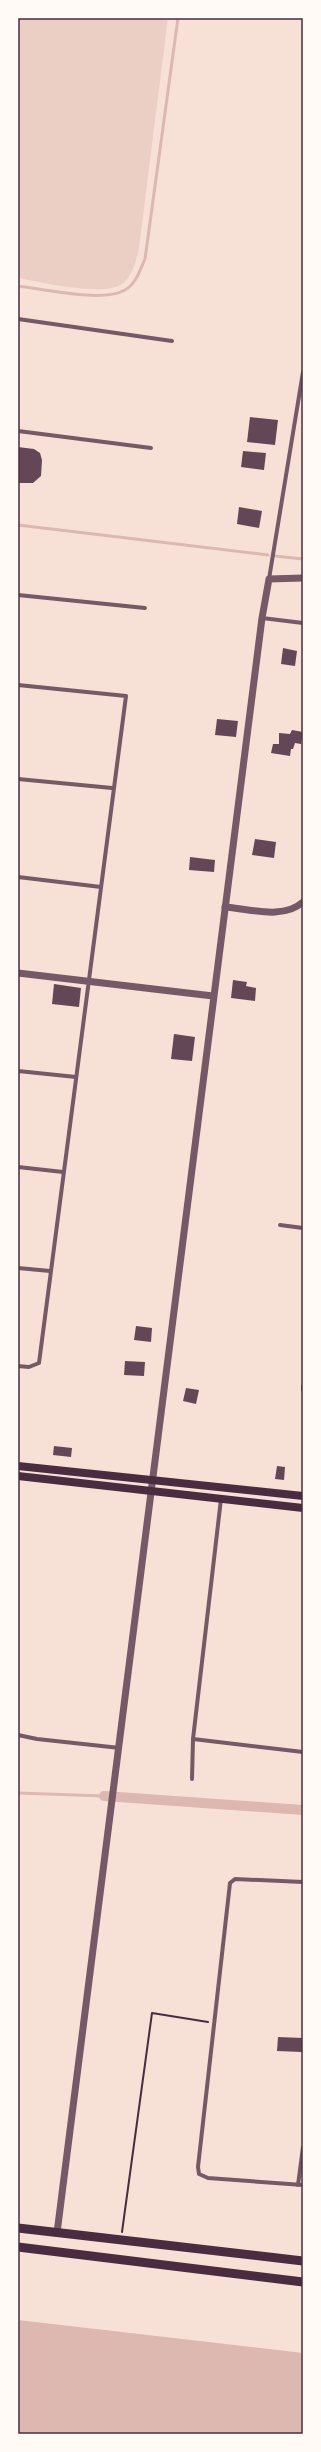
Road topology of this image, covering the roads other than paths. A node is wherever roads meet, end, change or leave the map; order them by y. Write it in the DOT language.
graph roads {
  1 [pos="18,319"];
  2 [pos="172,341"];
  3 [pos="303,372"];
  4 [pos="18,431"];
  5 [pos="151,448"];
  6 [pos="303,578"];
  7 [pos="269,579"];
  8 [pos="18,595"];
  9 [pos="145,608"];
  10 [pos="262,618"];
  11 [pos="303,623"];
  12 [pos="18,685"];
  13 [pos="18,780"];
  14 [pos="112,788"];
  15 [pos="18,877"];
  16 [pos="101,887"];
  17 [pos="303,902"];
  18 [pos="225,907"];
  19 [pos="18,973"];
  20 [pos="89,981"];
  21 [pos="213,996"];
  22 [pos="18,1071"];
  23 [pos="76,1077"];
  24 [pos="18,1167"];
  25 [pos="63,1172"];
  26 [pos="280,1225"];
  27 [pos="303,1228"];
  28 [pos="18,1268"];
  29 [pos="50,1271"];
  30 [pos="18,1366"];
  31 [pos="303,1386"];
  32 [pos="303,1390"];
  33 [pos="18,1466"];
  34 [pos="18,1476"];
  35 [pos="155,1479"];
  36 [pos="154,1491"];
  37 [pos="303,1496"];
  38 [pos="220,1499"];
  39 [pos="303,1508"];
  40 [pos="18,1735"];
  41 [pos="193,1739"];
  42 [pos="120,1748"];
  43 [pos="303,1752"];
  44 [pos="192,1779"];
  45 [pos="303,1882"];
  46 [pos="303,2147"];
  47 [pos="300,2185"];
  48 [pos="18,2228"];
  49 [pos="57,2233"];
  50 [pos="18,2247"];
  51 [pos="303,2260"];
  52 [pos="303,2282"];
  1 -- 2 [label="street"];
  3 -- 7 [label="street"];
  4 -- 5 [label="street"];
  6 -- 7 [label="street"];
  7 -- 10 [label="street"];
  8 -- 9 [label="street"];
  10 -- 11 [label="street"];
  10 -- 18 [label="street"];
  12 -- 14 [label="street"];
  13 -- 14 [label="street"];
  14 -- 16 [label="street"];
  15 -- 16 [label="street"];
  16 -- 20 [label="street"];
  17 -- 18 [label="street"];
  18 -- 21 [label="street"];
  19 -- 20 [label="street"];
  20 -- 21 [label="street"];
  20 -- 23 [label="street"];
  21 -- 35 [label="street"];
  22 -- 23 [label="street"];
  23 -- 25 [label="street"];
  24 -- 25 [label="street"];
  25 -- 29 [label="street"];
  26 -- 27 [label="street"];
  28 -- 29 [label="street"];
  29 -- 30 [label="street"];
  31 -- 32 [label="street"];
  33 -- 35 [label="main road"];
  34 -- 36 [label="main road"];
  35 -- 36 [label="street"];
  35 -- 37 [label="main road"];
  36 -- 38 [label="main road"];
  36 -- 42 [label="street"];
  38 -- 39 [label="main road"];
  38 -- 41 [label="street"];
  40 -- 42 [label="street"];
  41 -- 43 [label="street"];
  41 -- 44 [label="street"];
  42 -- 49 [label="street"];
  45 -- 47 [label="street"];
  46 -- 47 [label="street"];
  48 -- 49 [label="main road"];
  49 -- 51 [label="main road"];
  50 -- 52 [label="main road"];
}
